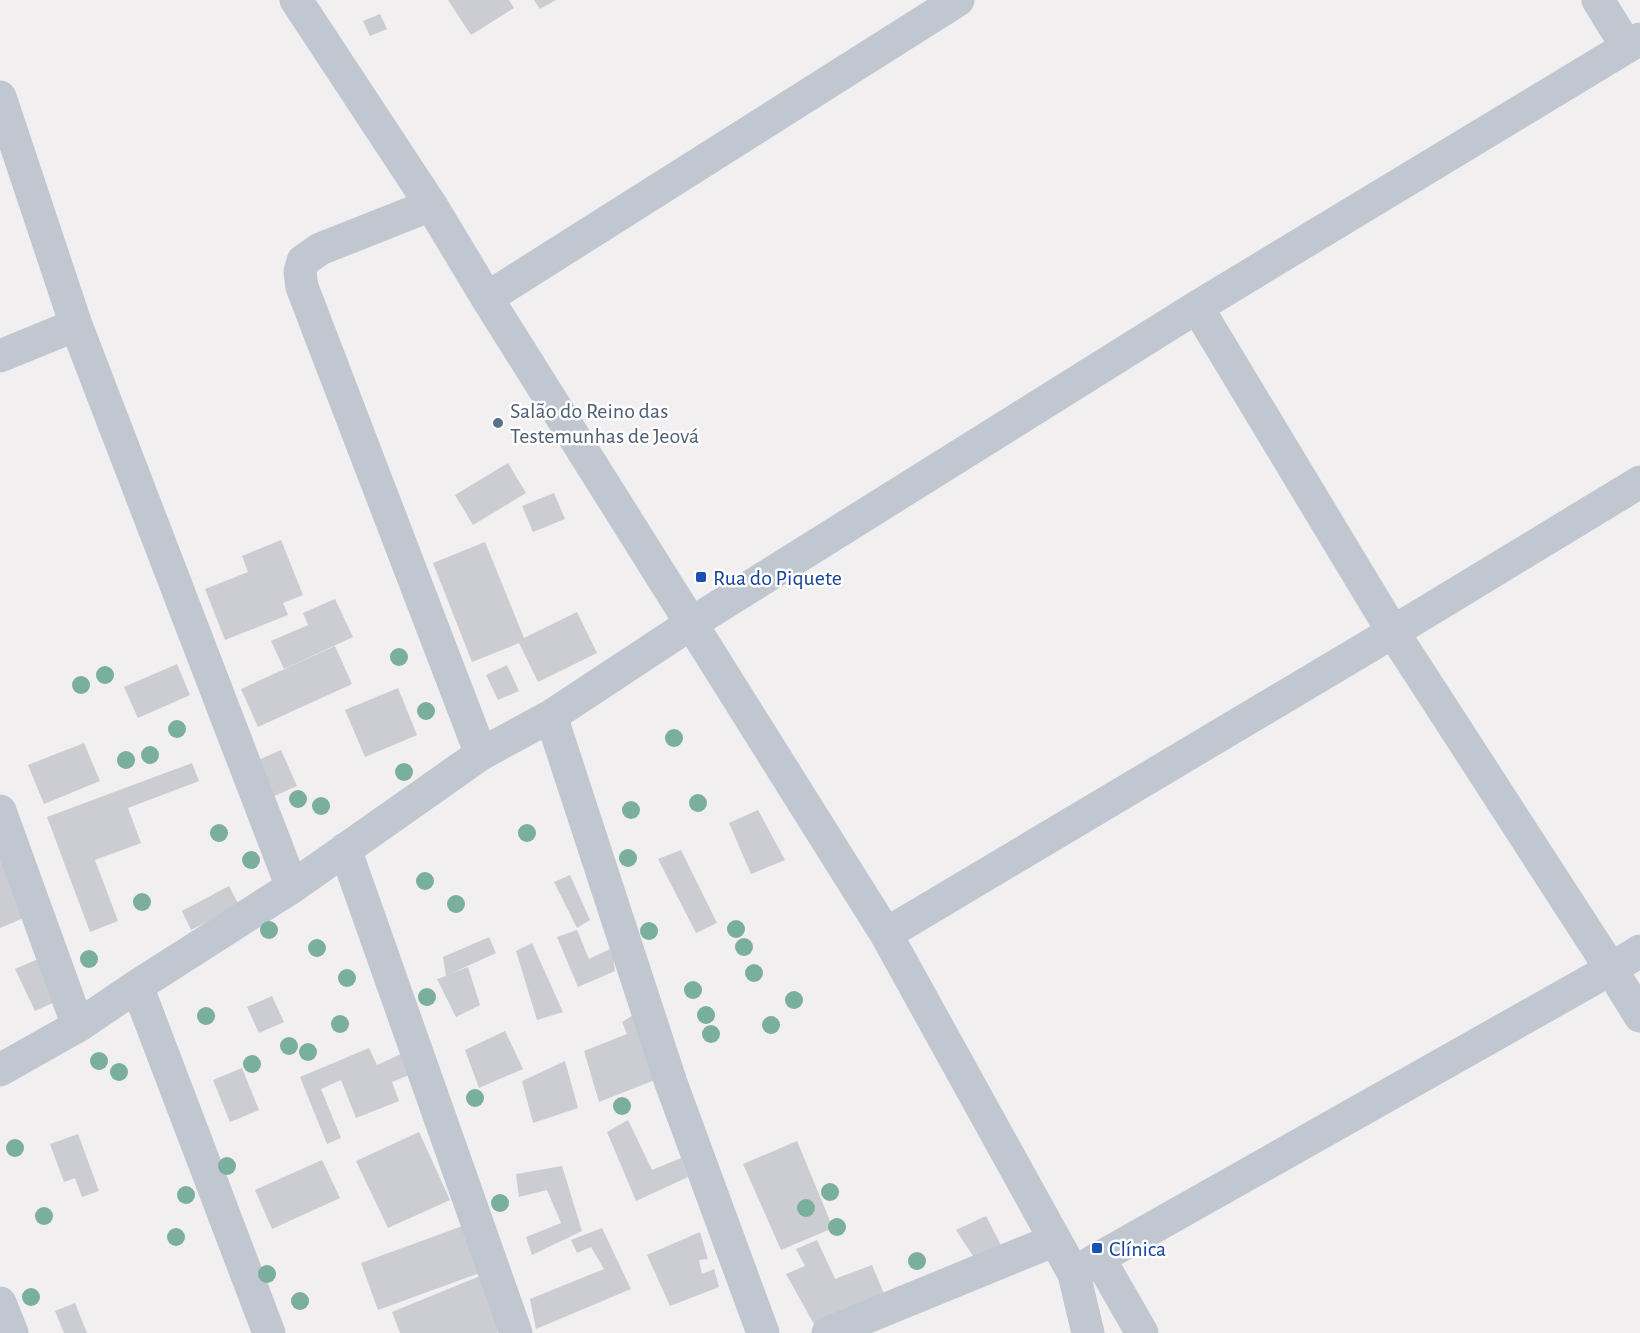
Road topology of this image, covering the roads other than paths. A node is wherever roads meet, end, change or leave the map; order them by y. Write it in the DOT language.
graph roads {
  1 [pos="296,0"];
  2 [pos="958,0"];
  3 [pos="1598,0"];
  4 [pos="1633,43"];
  5 [pos="0,97"];
  6 [pos="431,205"];
  7 [pos="488,298"];
  8 [pos="1197,307"];
  9 [pos="76,325"];
  10 [pos="0,356"];
  11 [pos="1640,482"];
  12 [pos="692,623"];
  13 [pos="1393,632"];
  14 [pos="550,716"];
  15 [pos="481,754"];
  16 [pos="0,811"];
  17 [pos="345,849"];
  18 [pos="292,887"];
  19 [pos="886,934"];
  20 [pos="1640,951"];
  21 [pos="1611,969"];
  22 [pos="137,986"];
  23 [pos="1640,1016"];
  24 [pos="78,1026"];
  25 [pos="0,1070"];
  26 [pos="1055,1240"];
  27 [pos="1087,1266"];
  28 [pos="0,1303"];
  29 [pos="12,1333"];
  30 [pos="269,1333"];
  31 [pos="516,1333"];
  32 [pos="763,1333"];
  33 [pos="828,1333"];
  34 [pos="1088,1333"];
  35 [pos="1142,1333"];
  1 -- 6 [label="street"];
  2 -- 7 [label="street"];
  3 -- 4 [label="street"];
  4 -- 8 [label="street"];
  5 -- 9 [label="street"];
  6 -- 7 [label="street"];
  6 -- 15 [label="street"];
  7 -- 12 [label="street"];
  8 -- 12 [label="street"];
  8 -- 13 [label="street"];
  9 -- 10 [label="street"];
  9 -- 18 [label="street"];
  11 -- 13 [label="street"];
  12 -- 14 [label="street"];
  12 -- 19 [label="street"];
  13 -- 19 [label="street"];
  13 -- 21 [label="street"];
  14 -- 15 [label="street"];
  14 -- 32 [label="street"];
  15 -- 17 [label="street"];
  16 -- 24 [label="street"];
  17 -- 18 [label="street"];
  17 -- 31 [label="street"];
  18 -- 22 [label="street"];
  19 -- 26 [label="street"];
  20 -- 21 [label="street"];
  21 -- 23 [label="street"];
  21 -- 27 [label="street"];
  22 -- 24 [label="street"];
  22 -- 30 [label="street"];
  24 -- 25 [label="street"];
  26 -- 27 [label="street"];
  26 -- 33 [label="street"];
  27 -- 34 [label="street"];
  27 -- 35 [label="street"];
  28 -- 29 [label="street"];
}
